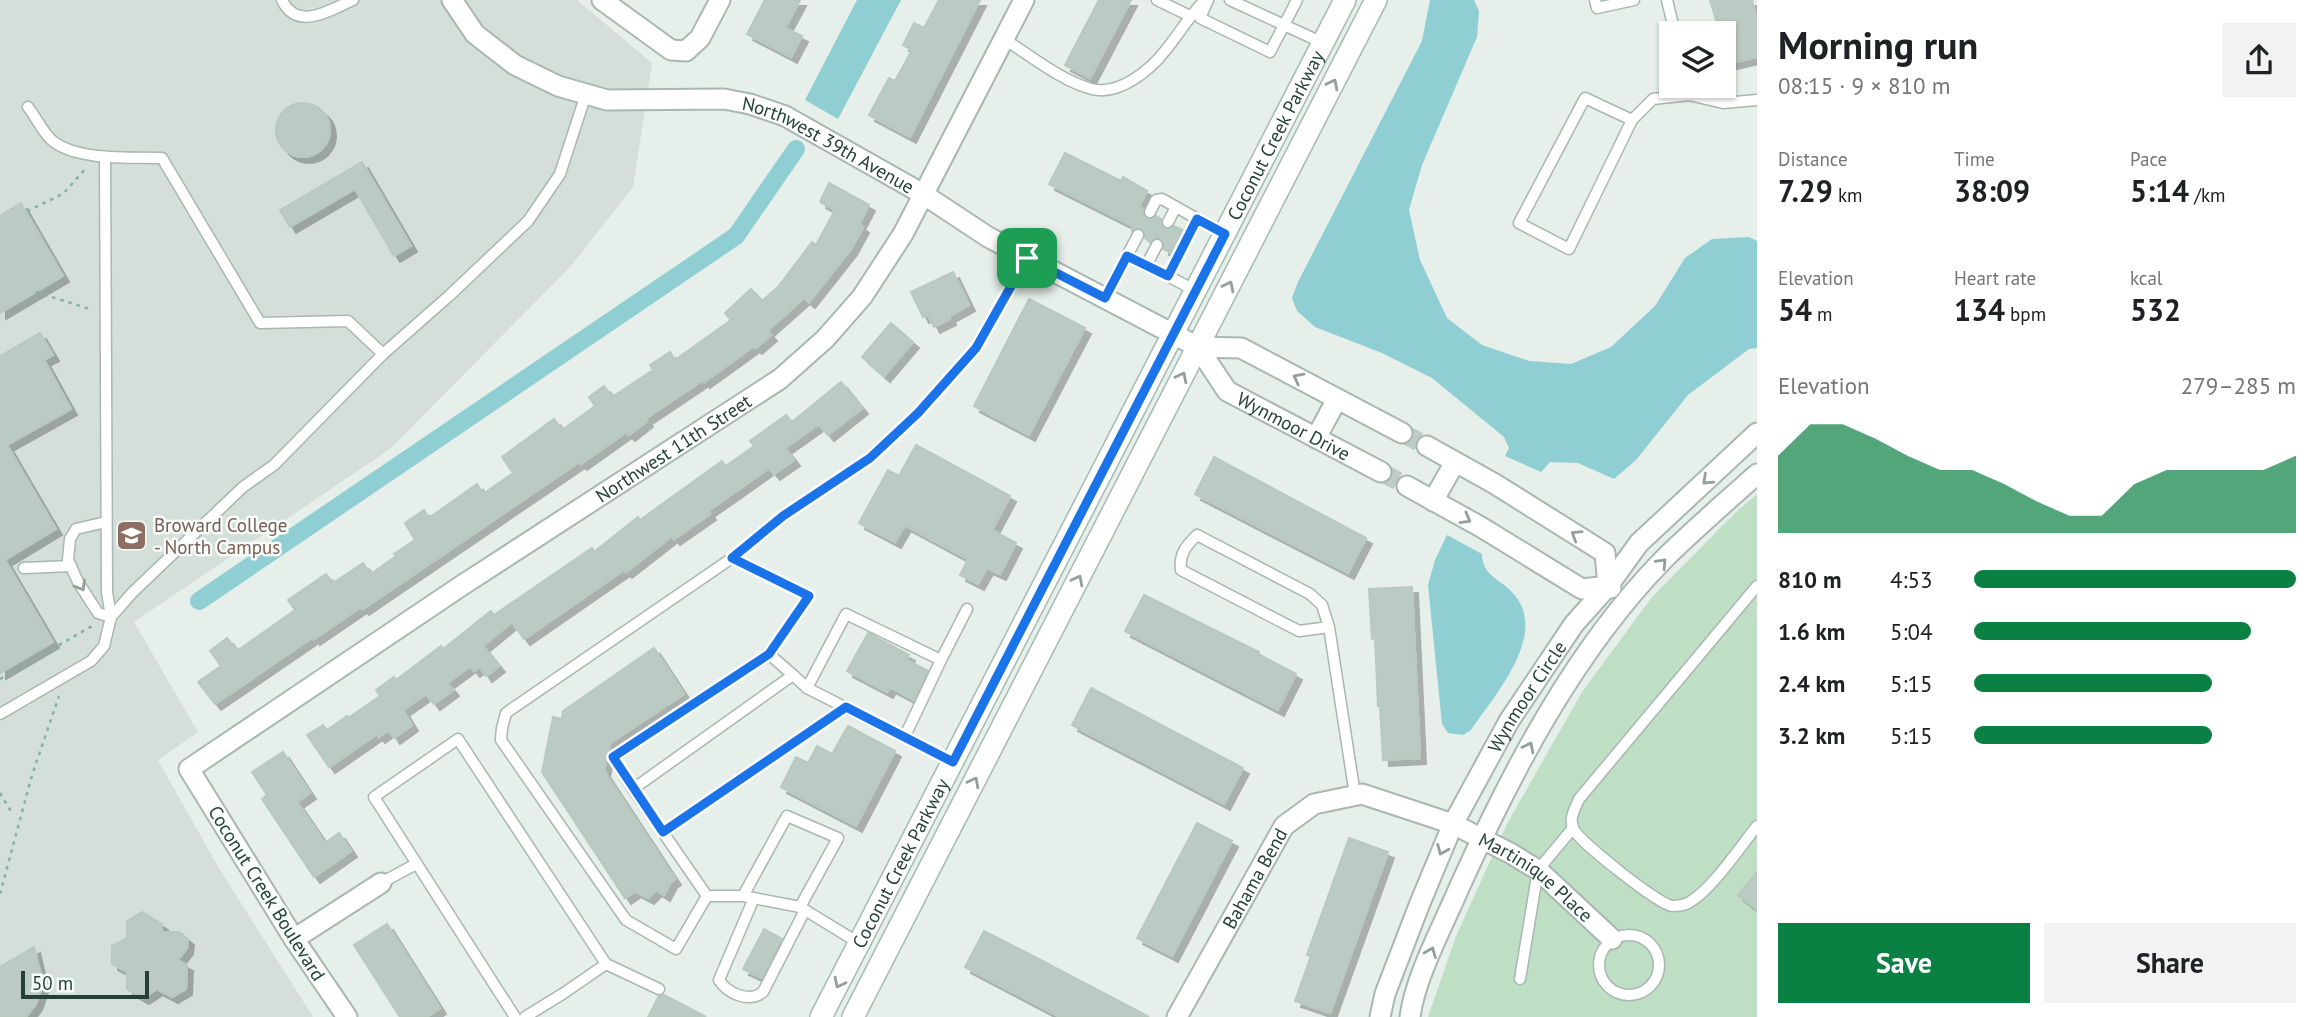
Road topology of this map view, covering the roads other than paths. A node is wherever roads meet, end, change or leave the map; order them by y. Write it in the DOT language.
graph roads {
  1 [pos="282,0"];
  2 [pos="353,0"];
  3 [pos="452,0"];
  4 [pos="603,0"];
  5 [pos="720,0"];
  6 [pos="1024,0"];
  7 [pos="1157,0"];
  8 [pos="1207,0"];
  9 [pos="1230,0"];
  10 [pos="1297,0"];
  11 [pos="1345,0"];
  12 [pos="1376,0"];
  13 [pos="1595,0"];
  14 [pos="1634,0"];
  15 [pos="1667,0"];
  16 [pos="1190,16"];
  17 [pos="1672,21"];
  18 [pos="1283,26"];
  19 [pos="1004,39"];
  20 [pos="1323,43"];
  21 [pos="586,94"];
  22 [pos="1659,97"];
  23 [pos="1710,98"];
  24 [pos="1757,100"];
  25 [pos="28,107"];
  26 [pos="1632,120"];
  27 [pos="101,156"];
  28 [pos="923,194"];
  29 [pos="1176,208"];
  30 [pos="1150,212"];
  31 [pos="1197,219"];
  32 [pos="1168,222"];
  33 [pos="1225,234"];
  34 [pos="1138,235"];
  35 [pos="1157,245"];
  36 [pos="1127,256"];
  37 [pos="1027,258"];
  38 [pos="1146,266"];
  39 [pos="1168,276"];
  40 [pos="1196,291"];
  41 [pos="1105,298"];
  42 [pos="1174,334"];
  43 [pos="1198,347"];
  44 [pos="383,354"];
  45 [pos="1337,399"];
  46 [pos="1402,433"];
  47 [pos="1757,434"];
  48 [pos="1315,438"];
  49 [pos="1427,446"];
  50 [pos="1455,462"];
  51 [pos="1381,472"];
  52 [pos="1757,474"];
  53 [pos="1406,486"];
  54 [pos="1433,501"];
  55 [pos="106,522"];
  56 [pos="732,558"];
  57 [pos="71,566"];
  58 [pos="24,568"];
  59 [pos="1608,586"];
  60 [pos="1757,586"];
  61 [pos="1630,599"];
  62 [pos="967,610"];
  63 [pos="111,617"];
  64 [pos="1329,627"];
  65 [pos="769,654"];
  66 [pos="941,660"];
  67 [pos="793,675"];
  68 [pos="807,688"];
  69 [pos="846,707"];
  70 [pos="0,714"];
  71 [pos="905,736"];
  72 [pos="953,762"];
  73 [pos="189,769"];
  74 [pos="633,789"];
  75 [pos="1355,795"];
  76 [pos="1453,824"];
  77 [pos="1757,826"];
  78 [pos="1573,828"];
  79 [pos="663,832"];
  80 [pos="1482,837"];
  81 [pos="416,864"];
  82 [pos="1538,870"];
  83 [pos="381,883"];
  84 [pos="707,896"];
  85 [pos="743,896"];
  86 [pos="754,898"];
  87 [pos="803,908"];
  88 [pos="294,939"];
  89 [pos="1612,939"];
  90 [pos="859,943"];
  91 [pos="606,964"];
  92 [pos="873,979"];
  93 [pos="1520,979"];
  94 [pos="659,989"];
  95 [pos="347,1017"];
  96 [pos="515,1017"];
  97 [pos="525,1017"];
  98 [pos="821,1017"];
  99 [pos="853,1017"];
  100 [pos="1177,1017"];
  101 [pos="1380,1017"];
  102 [pos="1410,1017"];
  1 -- 2 [label="lane"];
  3 -- 21 [label="street, Northwest 39th Avenue"];
  4 -- 5 [label="street"];
  6 -- 19 [label="street, Northwest 11th Street"];
  7 -- 16 [label="lane"];
  8 -- 16 [label="lane"];
  8 -- 18 [label="lane"];
  9 -- 18 [label="lane"];
  10 -- 18 [label="lane"];
  11 -- 20 [label="main road, Coconut Creek Parkway"];
  43 -- 12 [label="main road, Coconut Creek Parkway, one-way"];
  13 -- 14 [label="lane"];
  15 -- 17 [label="lane"];
  16 -- 19 [label="lane"];
  18 -- 20 [label="lane"];
  19 -- 28 [label="street, Northwest 11th Street"];
  20 -- 33 [label="main road, Coconut Creek Parkway"];
  21 -- 28 [label="street, Northwest 39th Avenue"];
  21 -- 44 [label="lane"];
  22 -- 26 [label="lane"];
  23 -- 24 [label="lane"];
  25 -- 27 [label="lane"];
  26 -- 26 [label="lane"];
  27 -- 44 [label="lane"];
  27 -- 55 [label="lane"];
  28 -- 37 [label="street, Northwest 39th Avenue"];
  28 -- 73 [label="street, Northwest 11th Street"];
  29 -- 30 [label="lane"];
  29 -- 31 [label="lane"];
  29 -- 32 [label="lane"];
  31 -- 33 [label="lane"];
  31 -- 39 [label="lane"];
  33 -- 40 [label="main road, Coconut Creek Parkway"];
  34 -- 36 [label="lane"];
  35 -- 38 [label="lane"];
  36 -- 38 [label="lane"];
  36 -- 41 [label="lane"];
  37 -- 41 [label="street, Northwest 39th Avenue"];
  37 -- 56 [label="lane"];
  38 -- 39 [label="lane"];
  39 -- 40 [label="lane"];
  40 -- 42 [label="main road, Coconut Creek Parkway"];
  41 -- 42 [label="street, Northwest 39th Avenue"];
  42 -- 43 [label="street, Northwest 39th Avenue"];
  42 -- 72 [label="main road, Coconut Creek Parkway"];
  45 -- 43 [label="street, one-way"];
  43 -- 48 [label="street, Wynmoor Drive"];
  92 -- 43 [label="main road, Coconut Creek Parkway, one-way"];
  44 -- 63 [label="lane"];
  45 -- 46 [label="street"];
  45 -- 48 [label="street"];
  47 -- 59 [label="street, Wynmoor Circle, one-way"];
  48 -- 51 [label="street, Wynmoor Drive"];
  49 -- 50 [label="street"];
  50 -- 54 [label="street"];
  59 -- 50 [label="street, one-way"];
  61 -- 52 [label="street, Wynmoor Circle, one-way"];
  53 -- 54 [label="street"];
  54 -- 59 [label="street, one-way"];
  55 -- 57 [label="lane"];
  55 -- 63 [label="lane"];
  56 -- 65 [label="lane"];
  56 -- 84 [label="lane"];
  57 -- 58 [label="lane"];
  57 -- 63 [label="lane, one-way"];
  59 -- 61 [label="street"];
  59 -- 76 [label="street, Wynmoor Circle"];
  60 -- 78 [label="lane"];
  80 -- 61 [label="street, Wynmoor Circle, one-way"];
  62 -- 66 [label="lane"];
  63 -- 70 [label="lane"];
  64 -- 64 [label="lane"];
  64 -- 75 [label="lane"];
  65 -- 67 [label="lane"];
  65 -- 74 [label="lane"];
  66 -- 68 [label="lane"];
  66 -- 71 [label="lane"];
  67 -- 68 [label="lane"];
  67 -- 74 [label="lane"];
  68 -- 69 [label="lane"];
  69 -- 71 [label="lane"];
  69 -- 79 [label="lane"];
  71 -- 72 [label="lane"];
  72 -- 90 [label="main road, Coconut Creek Parkway"];
  72 -- 92 [label="main road"];
  73 -- 88 [label="street, Coconut Creek Boulevard"];
  74 -- 79 [label="lane"];
  75 -- 76 [label="street, Bahama Bend"];
  75 -- 100 [label="street, Bahama Bend"];
  76 -- 80 [label="street, Martinique Place"];
  76 -- 101 [label="street, Wynmoor Circle, one-way"];
  77 -- 78 [label="lane"];
  78 -- 82 [label="lane"];
  79 -- 84 [label="lane"];
  80 -- 82 [label="street, Martinique Place"];
  102 -- 80 [label="street, Wynmoor Circle, one-way"];
  81 -- 83 [label="lane"];
  81 -- 91 [label="lane"];
  81 -- 96 [label="lane"];
  82 -- 89 [label="street, Martinique Place"];
  82 -- 93 [label="lane"];
  83 -- 88 [label="street"];
  84 -- 85 [label="lane"];
  85 -- 86 [label="lane"];
  85 -- 87 [label="lane"];
  86 -- 87 [label="lane"];
  86 -- 87 [label="lane"];
  87 -- 90 [label="lane"];
  88 -- 95 [label="street, Coconut Creek Boulevard"];
  89 -- 89 [label="lane"];
  90 -- 98 [label="main road, Coconut Creek Parkway, one-way"];
  91 -- 94 [label="lane"];
  91 -- 97 [label="lane"];
  92 -- 99 [label="main road, Coconut Creek Parkway"];
}
